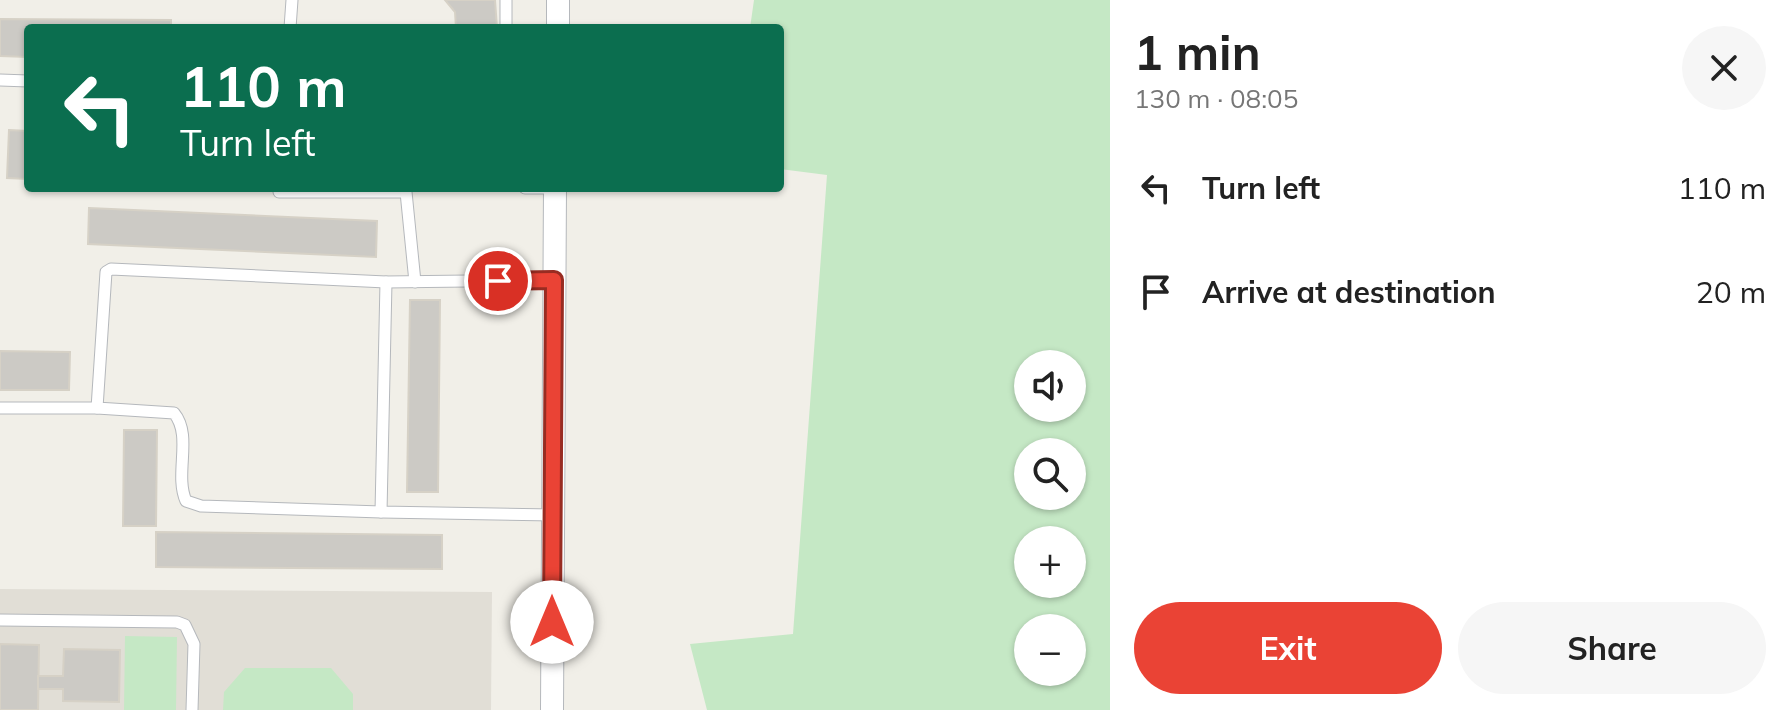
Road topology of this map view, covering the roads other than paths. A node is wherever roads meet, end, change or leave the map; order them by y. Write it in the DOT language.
graph roads {
  1 [pos="292,0"];
  2 [pos="506,0"];
  3 [pos="558,0"];
  4 [pos="290,24"];
  5 [pos="506,24"];
  6 [pos="558,24"];
  7 [pos="0,80"];
  8 [pos="24,81"];
  9 [pos="406,192"];
  10 [pos="555,192"];
  11 [pos="554,280"];
  12 [pos="386,282"];
  13 [pos="415,282"];
  14 [pos="0,408"];
  15 [pos="97,408"];
  16 [pos="381,512"];
  17 [pos="553,515"];
  18 [pos="0,620"];
  19 [pos="192,710"];
  20 [pos="552,710"];
  1 -- 4 [label="lane"];
  2 -- 5 [label="lane"];
  3 -- 6 [label="street"];
  7 -- 8 [label="lane"];
  9 -- 13 [label="lane"];
  10 -- 11 [label="street"];
  11 -- 13 [label="lane"];
  11 -- 17 [label="street"];
  12 -- 13 [label="lane"];
  12 -- 15 [label="lane"];
  12 -- 16 [label="lane"];
  14 -- 15 [label="lane"];
  15 -- 16 [label="lane"];
  16 -- 17 [label="lane"];
  17 -- 20 [label="street"];
  18 -- 19 [label="lane"];
}
